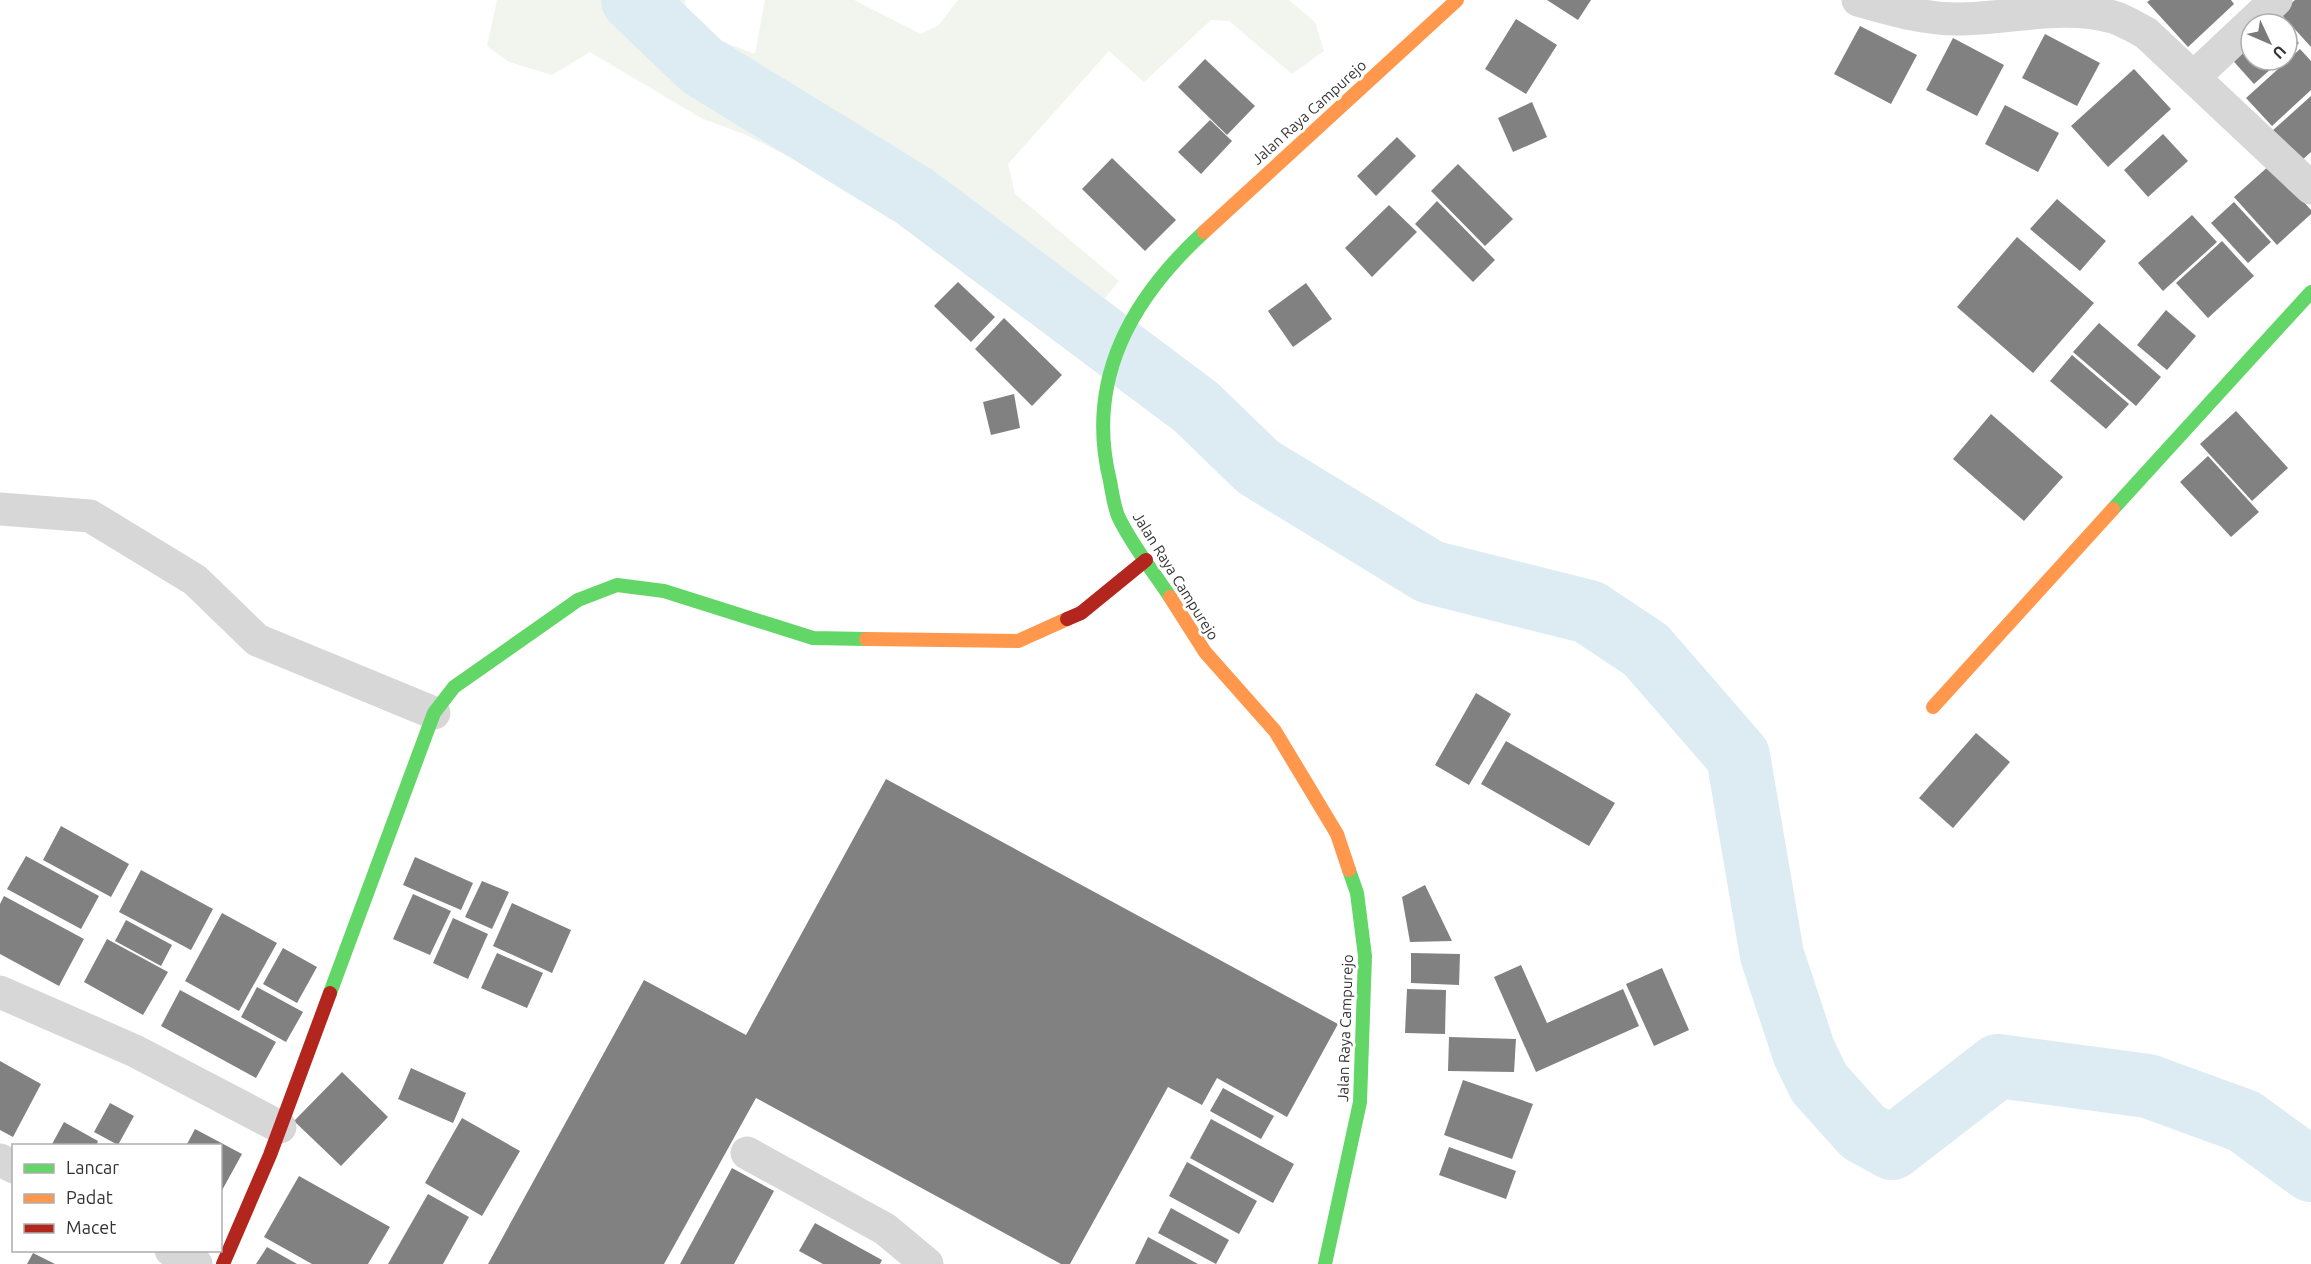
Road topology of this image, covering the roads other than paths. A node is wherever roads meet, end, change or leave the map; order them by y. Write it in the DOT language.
graph roads {
  1 [pos="1457,0"];
  2 [pos="1858,0"];
  3 [pos="2276,0"];
  4 [pos="2194,77"];
  5 [pos="2311,188"];
  6 [pos="2311,292"];
  7 [pos="0,509"];
  8 [pos="1146,560"];
  9 [pos="1933,707"];
  10 [pos="434,712"];
  11 [pos="0,992"];
  12 [pos="280,1127"];
  13 [pos="747,1153"];
  14 [pos="173,1252"];
  15 [pos="196,1264"];
  16 [pos="223,1264"];
  17 [pos="927,1264"];
  18 [pos="1325,1264"];
  1 -- 8 [label="street, Jalan Raya Campurejo"];
  2 -- 4 [label="street"];
  3 -- 4 [label="street"];
  4 -- 5 [label="street"];
  6 -- 9 [label="street"];
  7 -- 10 [label="street"];
  8 -- 10 [label="street"];
  8 -- 18 [label="street, Jalan Raya Campurejo"];
  10 -- 12 [label="street"];
  11 -- 12 [label="street"];
  12 -- 16 [label="street"];
  13 -- 17 [label="street"];
  14 -- 15 [label="street"];
}
